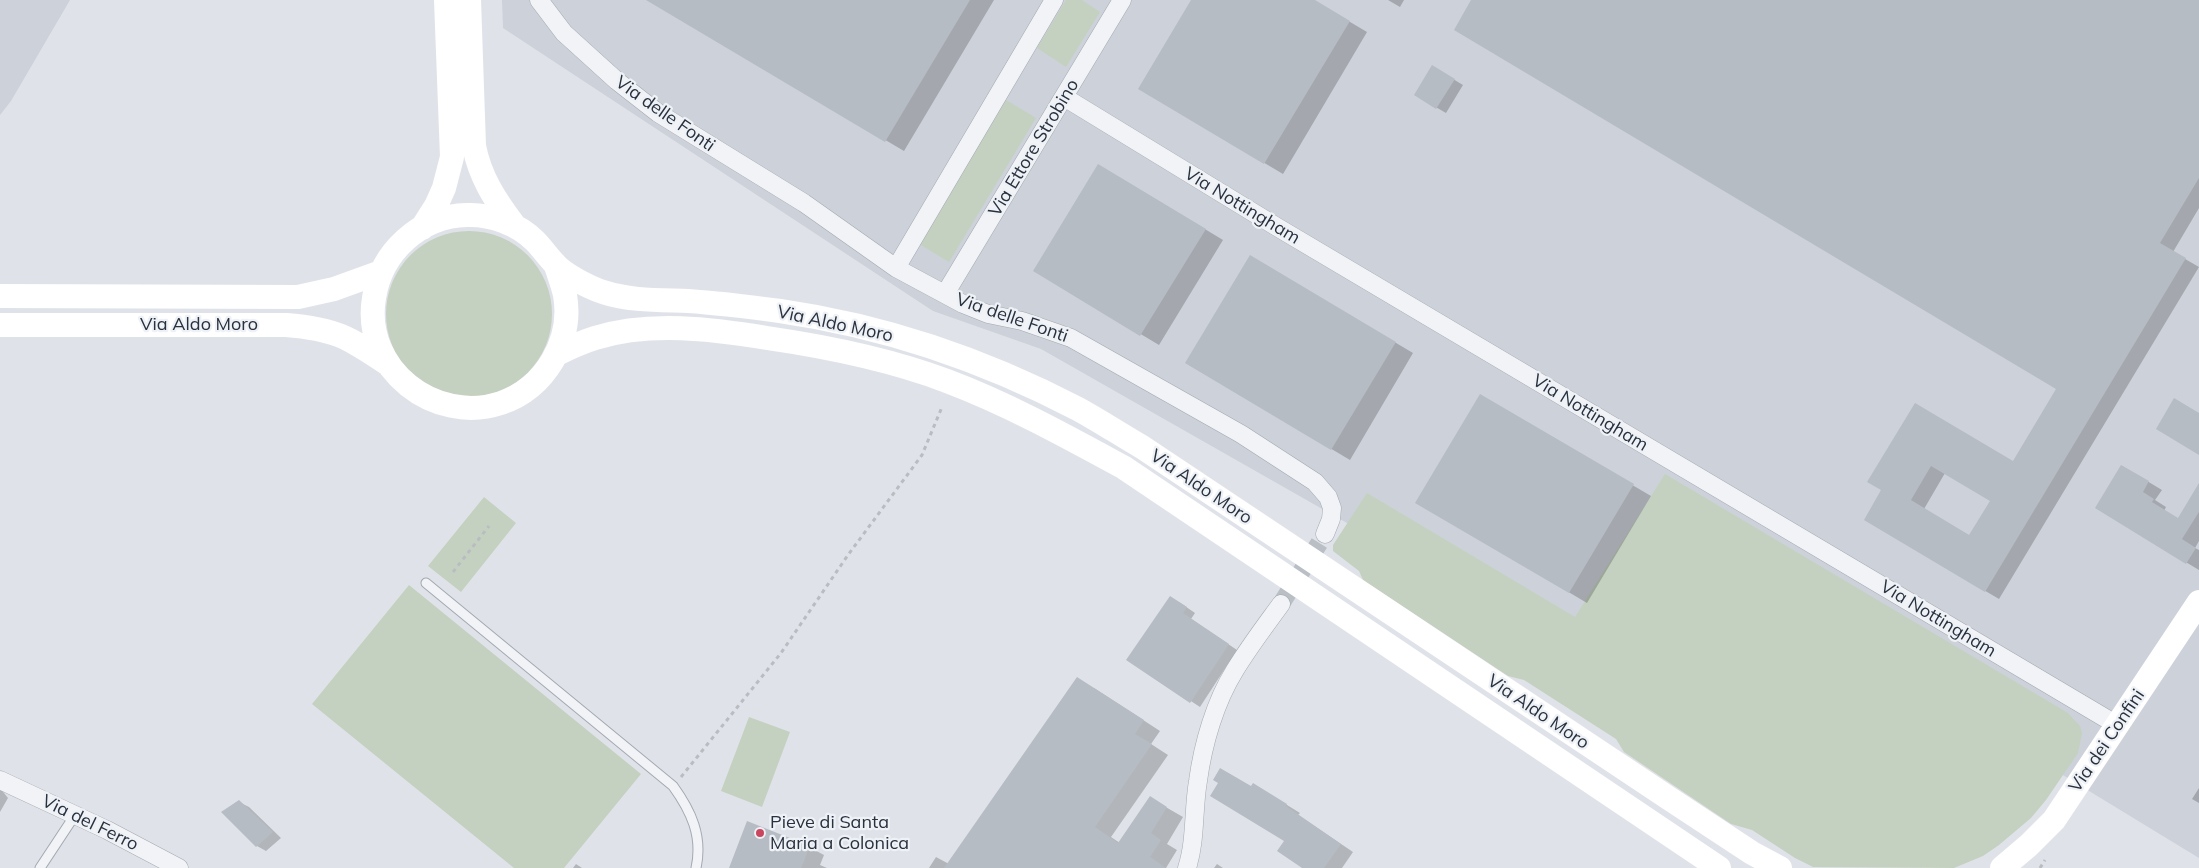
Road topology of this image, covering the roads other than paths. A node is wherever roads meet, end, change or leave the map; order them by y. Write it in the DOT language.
graph roads {
  1 [pos="446,0"];
  2 [pos="469,0"];
  3 [pos="540,0"];
  4 [pos="1054,0"];
  5 [pos="1122,0"];
  6 [pos="1064,97"];
  7 [pos="514,226"];
  8 [pos="422,228"];
  9 [pos="556,266"];
  10 [pos="896,268"];
  11 [pos="381,272"];
  12 [pos="945,294"];
  13 [pos="0,296"];
  14 [pos="0,325"];
  15 [pos="557,354"];
  16 [pos="388,364"];
  17 [pos="1325,534"];
  18 [pos="426,583"];
  19 [pos="2199,602"];
  20 [pos="1281,604"];
  21 [pos="2118,725"];
  22 [pos="0,780"];
  23 [pos="75,815"];
  24 [pos="40,868"];
  25 [pos="179,868"];
  26 [pos="696,868"];
  27 [pos="1187,868"];
  28 [pos="1719,868"];
  29 [pos="1780,868"];
  30 [pos="2002,868"];
  1 -- 8 [label="street"];
  2 -- 7 [label="street"];
  3 -- 10 [label="street, Via delle Fonti"];
  4 -- 10 [label="street"];
  5 -- 6 [label="street, Via Ettore Strobino"];
  6 -- 12 [label="street, Via Ettore Strobino"];
  6 -- 21 [label="street, Via Nottingham"];
  7 -- 8 [label="street"];
  7 -- 9 [label="street"];
  8 -- 11 [label="street"];
  9 -- 15 [label="street"];
  9 -- 29 [label="street, Via Aldo Moro"];
  10 -- 12 [label="street, Via delle Fonti"];
  11 -- 13 [label="street, Via Aldo Moro"];
  11 -- 16 [label="street"];
  12 -- 17 [label="street, Via delle Fonti"];
  14 -- 16 [label="street, Via Aldo Moro"];
  15 -- 16 [label="street"];
  15 -- 28 [label="street, Via Aldo Moro"];
  18 -- 26 [label="lane"];
  19 -- 21 [label="street, Via dei Confini"];
  20 -- 27 [label="street"];
  21 -- 30 [label="street, Via dei Confini"];
  22 -- 23 [label="street, Via del Ferro"];
  23 -- 24 [label="lane"];
  23 -- 25 [label="street, Via del Ferro"];
}
